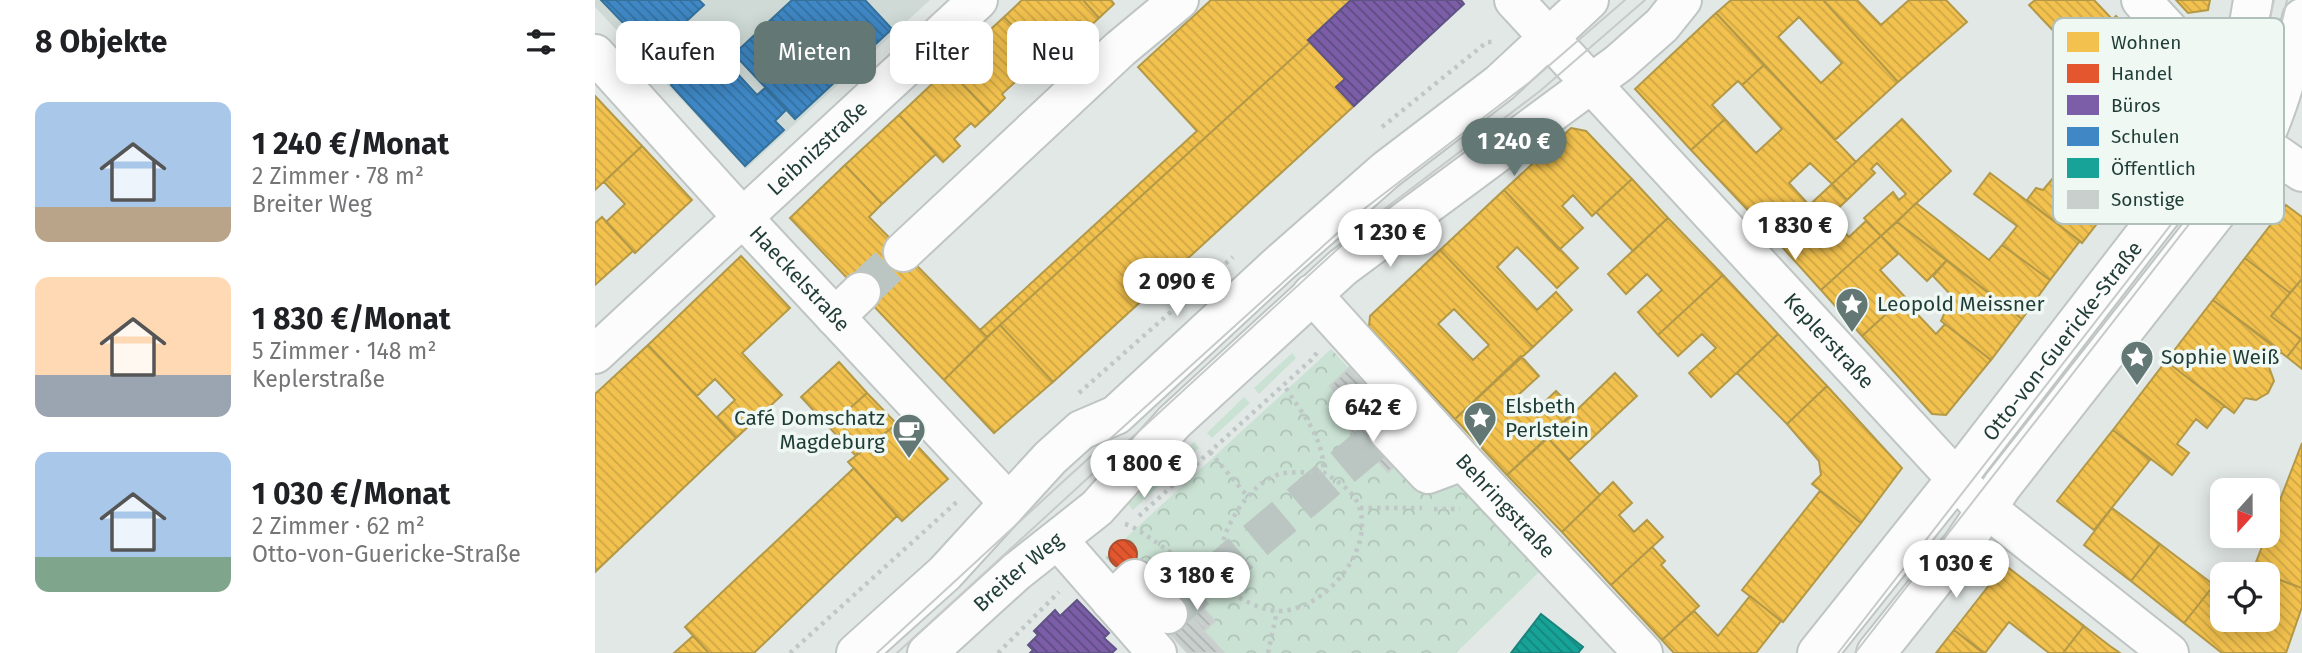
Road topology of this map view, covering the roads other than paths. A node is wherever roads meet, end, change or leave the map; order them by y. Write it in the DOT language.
graph roads {
  1 [pos="978,0"];
  2 [pos="1179,0"];
  3 [pos="1514,0"];
  4 [pos="1589,0"];
  5 [pos="1682,0"];
  6 [pos="2141,0"];
  7 [pos="2253,0"];
  8 [pos="2280,0"];
  9 [pos="2158,18"];
  10 [pos="2253,18"];
  11 [pos="2273,18"];
  12 [pos="2302,18"];
  13 [pos="1550,37"];
  14 [pos="595,54"];
  15 [pos="1592,84"];
  16 [pos="2284,87"];
  17 [pos="2284,164"];
  18 [pos="2302,172"];
  19 [pos="743,218"];
  20 [pos="2157,224"];
  21 [pos="2180,224"];
  22 [pos="2208,224"];
  23 [pos="903,252"];
  24 [pos="1312,295"];
  25 [pos="595,354"];
  26 [pos="1387,429"];
  27 [pos="1463,461"];
  28 [pos="1971,494"];
  29 [pos="1008,502"];
  30 [pos="1070,553"];
  31 [pos="1111,601"];
  32 [pos="1168,614"];
  33 [pos="856,653"];
  34 [pos="927,653"];
  35 [pos="1157,653"];
  36 [pos="1643,653"];
  37 [pos="1817,653"];
  38 [pos="1846,653"];
  39 [pos="1876,653"];
  40 [pos="2169,653"];
  1 -- 19 [label="street, Leibnizstraße"];
  2 -- 23 [label="street"];
  3 -- 13 [label="street, Keplerstraße"];
  4 -- 13 [label="street"];
  5 -- 15 [label="street, Breiter Weg"];
  6 -- 9 [label="street"];
  7 -- 10 [label="street, Otto-von-Guericke-Straße"];
  8 -- 11 [label="street"];
  12 -- 16 [label="street, Otto-von-Guericke-Straße"];
  13 -- 15 [label="street, Keplerstraße"];
  13 -- 29 [label="street"];
  14 -- 19 [label="street, Haeckelstraße"];
  15 -- 24 [label="street, Breiter Weg"];
  15 -- 28 [label="street, Keplerstraße"];
  17 -- 18 [label="street"];
  19 -- 25 [label="street, Leibnizstraße"];
  19 -- 29 [label="street, Haeckelstraße"];
  20 -- 28 [label="street, Otto-von-Guericke-Straße"];
  21 -- 28 [label="street"];
  22 -- 28 [label="street, Otto-von-Guericke-Straße"];
  24 -- 27 [label="street, Behringstraße"];
  24 -- 30 [label="street, Breiter Weg"];
  26 -- 27 [label="street"];
  27 -- 36 [label="street, Behringstraße"];
  28 -- 37 [label="street, Otto-von-Guericke-Straße"];
  28 -- 38 [label="street"];
  28 -- 39 [label="street, Otto-von-Guericke-Straße"];
  28 -- 40 [label="street, Keplerstraße"];
  29 -- 33 [label="street"];
  30 -- 31 [label="street"];
  30 -- 34 [label="street, Breiter Weg"];
  31 -- 32 [label="street"];
  31 -- 35 [label="street"];
}
